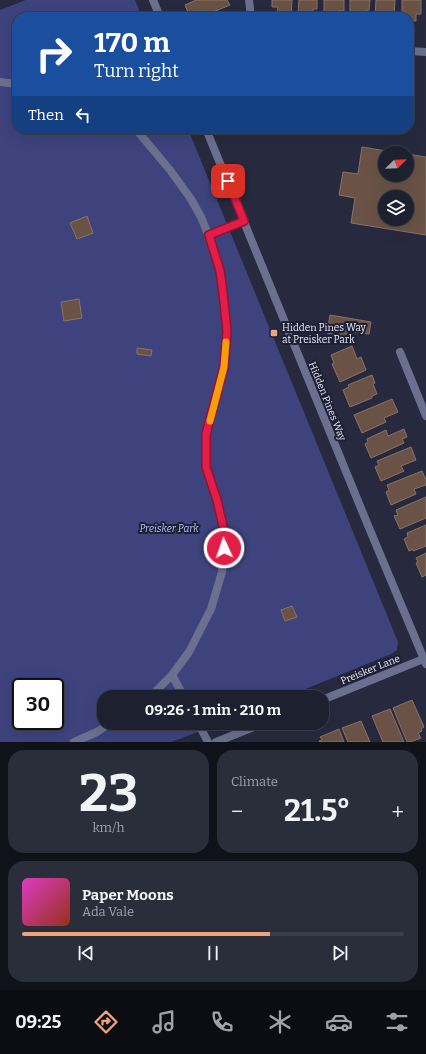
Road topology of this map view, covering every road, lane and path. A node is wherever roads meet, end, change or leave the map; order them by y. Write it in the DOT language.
graph roads {
  1 [pos="153,0"];
  2 [pos="249,0"];
  3 [pos="158,12"];
  4 [pos="250,12"];
  5 [pos="414,51"];
  6 [pos="426,52"];
  7 [pos="0,82"];
  8 [pos="12,83"];
  9 [pos="140,134"];
  10 [pos="208,134"];
  11 [pos="244,221"];
  12 [pos="209,235"];
  13 [pos="400,352"];
  14 [pos="426,416"];
  15 [pos="425,660"];
  16 [pos="172,675"];
  17 [pos="157,690"];
  18 [pos="180,690"];
  19 [pos="329,697"];
  20 [pos="100,730"];
  21 [pos="202,730"];
  22 [pos="246,730"];
  23 [pos="74,742"];
  24 [pos="208,742"];
  25 [pos="216,742"];
  1 -- 3 [label="street"];
  2 -- 4 [label="street"];
  5 -- 6 [label="street"];
  7 -- 8 [label="street"];
  9 -- 12 [label="street"];
  10 -- 11 [label="street, Hidden Pines Way"];
  11 -- 12 [label="street"];
  11 -- 15 [label="street, Hidden Pines Way"];
  12 -- 16 [label="street"];
  13 -- 14 [label="street"];
  15 -- 19 [label="street, Preisker Lane"];
  16 -- 17 [label="street"];
  16 -- 18 [label="street"];
  20 -- 23 [label="street"];
  21 -- 24 [label="street"];
  22 -- 25 [label="street"];
}
